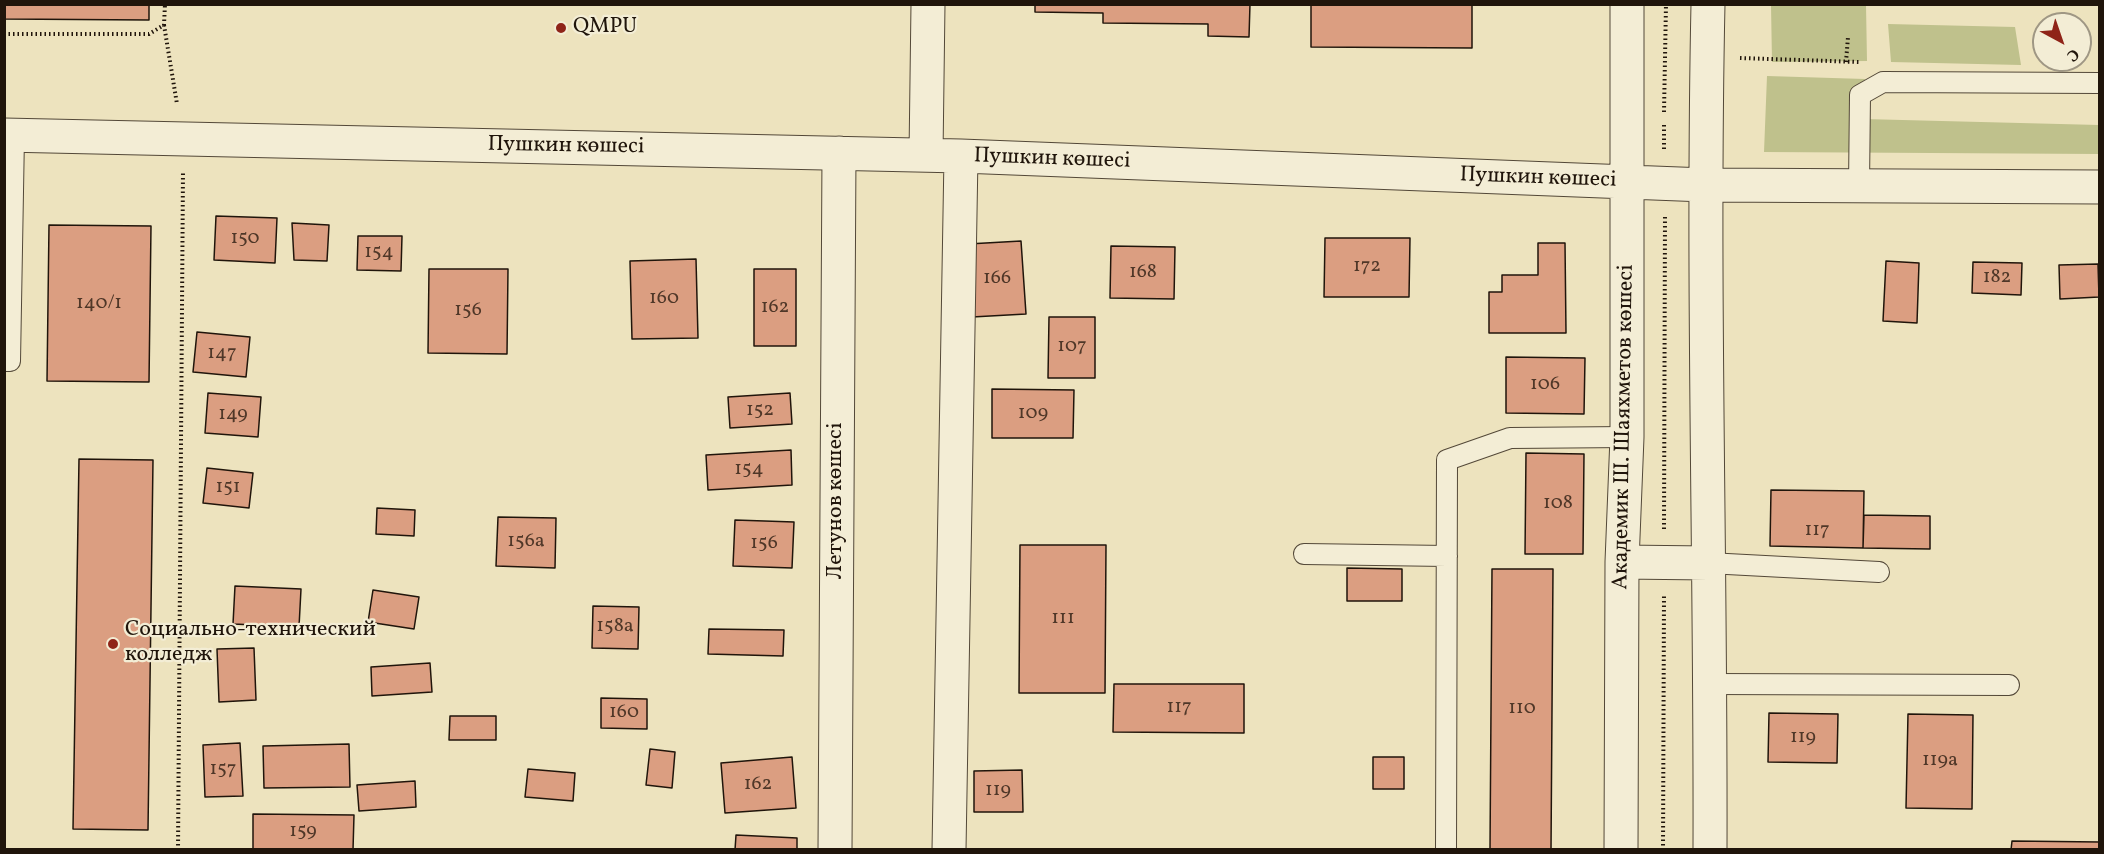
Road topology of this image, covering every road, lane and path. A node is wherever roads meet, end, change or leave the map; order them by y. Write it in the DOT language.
graph roads {
  1 [pos="165,4"];
  2 [pos="928,4"];
  3 [pos="1627,4"];
  4 [pos="1665,4"];
  5 [pos="1708,4"];
  6 [pos="164,25"];
  7 [pos="4,34"];
  8 [pos="1848,37"];
  9 [pos="1846,62"];
  10 [pos="2100,83"];
  11 [pos="9,135"];
  12 [pos="183,139"];
  13 [pos="839,153"];
  14 [pos="926,155"];
  15 [pos="961,156"];
  16 [pos="1628,183"];
  17 [pos="1665,184"];
  18 [pos="1705,186"];
  19 [pos="1859,186"];
  20 [pos="2100,187"];
  21 [pos="4,361"];
  22 [pos="1627,437"];
  23 [pos="1304,554"];
  24 [pos="1447,556"];
  25 [pos="1622,562"];
  26 [pos="1664,562"];
  27 [pos="1708,563"];
  28 [pos="1879,572"];
  29 [pos="1711,684"];
  30 [pos="2009,685"];
  31 [pos="178,849"];
  32 [pos="834,849"];
  33 [pos="949,849"];
  34 [pos="1446,849"];
  35 [pos="1621,849"];
  36 [pos="1663,849"];
  37 [pos="1710,849"];
  1 -- 6 [label="path"];
  2 -- 14 [label="street"];
  3 -- 16 [label="street, Академик Ш. Шаяхметов көшесі"];
  4 -- 17 [label="path"];
  5 -- 18 [label="street"];
  6 -- 7 [label="path"];
  6 -- 12 [label="path"];
  8 -- 9 [label="path"];
  10 -- 19 [label="lane"];
  11 -- 12 [label="street, Пушкин көшесі"];
  11 -- 21 [label="lane"];
  12 -- 13 [label="street, Пушкин көшесі"];
  12 -- 31 [label="path"];
  13 -- 14 [label="street, Пушкин көшесі"];
  13 -- 32 [label="street, Летунов көшесі"];
  14 -- 15 [label="street, Пушкин көшесі"];
  15 -- 16 [label="street, Пушкин көшесі"];
  15 -- 33 [label="street"];
  16 -- 17 [label="street, Пушкин көшесі"];
  16 -- 22 [label="street, Академик Ш. Шаяхметов көшесі"];
  17 -- 18 [label="street, Пушкин көшесі"];
  17 -- 26 [label="path"];
  18 -- 19 [label="street, Пушкин көшесі"];
  18 -- 27 [label="street"];
  19 -- 20 [label="street, Пушкин көшесі"];
  22 -- 24 [label="lane"];
  22 -- 25 [label="street, Академик Ш. Шаяхметов көшесі"];
  23 -- 24 [label="lane"];
  24 -- 34 [label="lane"];
  25 -- 26 [label="street"];
  25 -- 35 [label="street, Академик Ш. Шаяхметов көшесі"];
  26 -- 27 [label="street"];
  26 -- 36 [label="path"];
  27 -- 28 [label="lane"];
  27 -- 29 [label="street"];
  29 -- 30 [label="lane"];
  29 -- 37 [label="street"];
}
